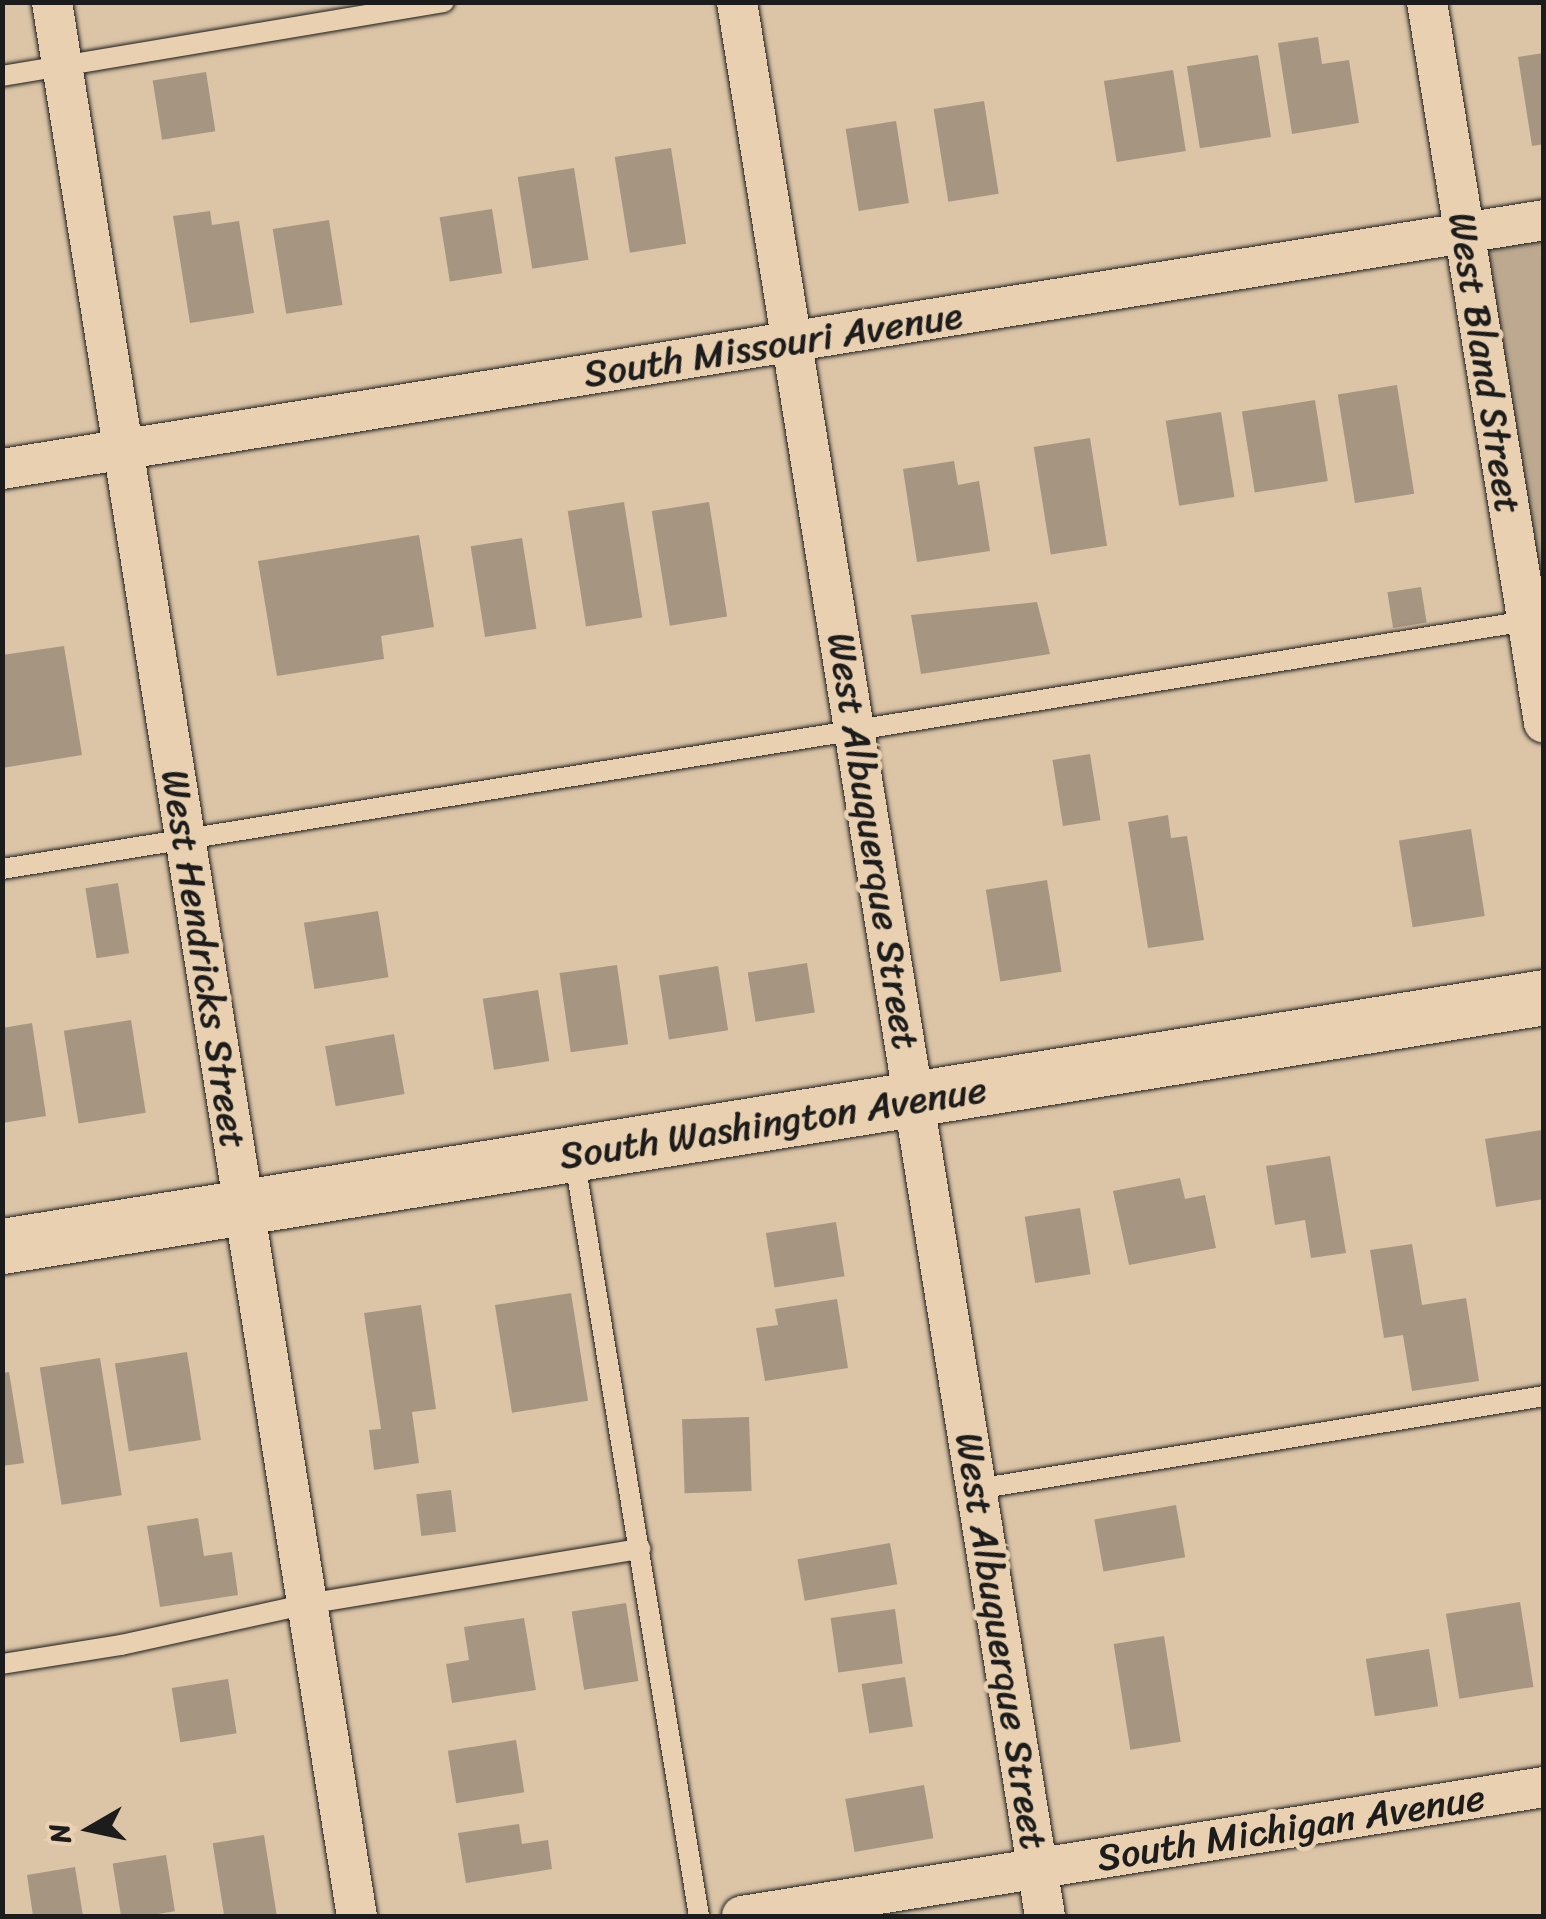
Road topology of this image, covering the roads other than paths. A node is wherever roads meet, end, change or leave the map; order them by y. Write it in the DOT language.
graph roads {
  1 [pos="52,2"];
  2 [pos="444,2"];
  3 [pos="737,2"];
  4 [pos="1426,2"];
  5 [pos="62,66"];
  6 [pos="2,76"];
  7 [pos="1537,227"];
  8 [pos="1464,233"];
  9 [pos="791,342"];
  10 [pos="123,450"];
  11 [pos="2,470"];
  12 [pos="1527,621"];
  13 [pos="1544,723"];
  14 [pos="855,732"];
  15 [pos="185,839"];
  16 [pos="2,869"];
  17 [pos="1544,997"];
  18 [pos="915,1101"];
  19 [pos="574,1154"];
  20 [pos="244,1207"];
  21 [pos="2,1246"];
  22 [pos="1544,1396"];
  23 [pos="977,1490"];
  24 [pos="642,1549"];
  25 [pos="307,1604"];
  26 [pos="2,1664"];
  27 [pos="1544,1787"];
  28 [pos="1038,1869"];
  29 [pos="357,1916"];
  30 [pos="699,1916"];
  31 [pos="742,1916"];
  32 [pos="1045,1916"];
  1 -- 5 [label="street, West Hendricks Street"];
  2 -- 5 [label="lane"];
  3 -- 9 [label="street, West Albuquerque Street"];
  4 -- 8 [label="street, West Bland Street"];
  5 -- 6 [label="lane"];
  5 -- 10 [label="street, West Hendricks Street"];
  7 -- 8 [label="street, South Missouri Avenue"];
  8 -- 9 [label="street, South Missouri Avenue"];
  8 -- 12 [label="street, West Bland Street"];
  9 -- 10 [label="street, South Missouri Avenue"];
  9 -- 14 [label="street, West Albuquerque Street"];
  10 -- 11 [label="street, South Missouri Avenue"];
  10 -- 15 [label="street, West Hendricks Street"];
  12 -- 13 [label="street, West Bland Street"];
  12 -- 14 [label="lane"];
  14 -- 15 [label="lane"];
  14 -- 18 [label="street, West Albuquerque Street"];
  15 -- 16 [label="lane"];
  15 -- 20 [label="street, West Hendricks Street"];
  17 -- 18 [label="street, South Washington Avenue"];
  18 -- 19 [label="street, South Washington Avenue"];
  18 -- 23 [label="street, West Albuquerque Street"];
  19 -- 20 [label="street, South Washington Avenue"];
  19 -- 24 [label="lane"];
  20 -- 21 [label="street, South Washington Avenue"];
  20 -- 25 [label="street, West Hendricks Street"];
  22 -- 23 [label="lane"];
  23 -- 28 [label="street, West Albuquerque Street"];
  24 -- 25 [label="lane"];
  24 -- 30 [label="lane"];
  25 -- 26 [label="lane"];
  25 -- 29 [label="street, West Hendricks Street"];
  27 -- 28 [label="street, South Michigan Avenue"];
  28 -- 31 [label="street, South Michigan Avenue"];
  28 -- 32 [label="street, West Albuquerque Street"];
}
